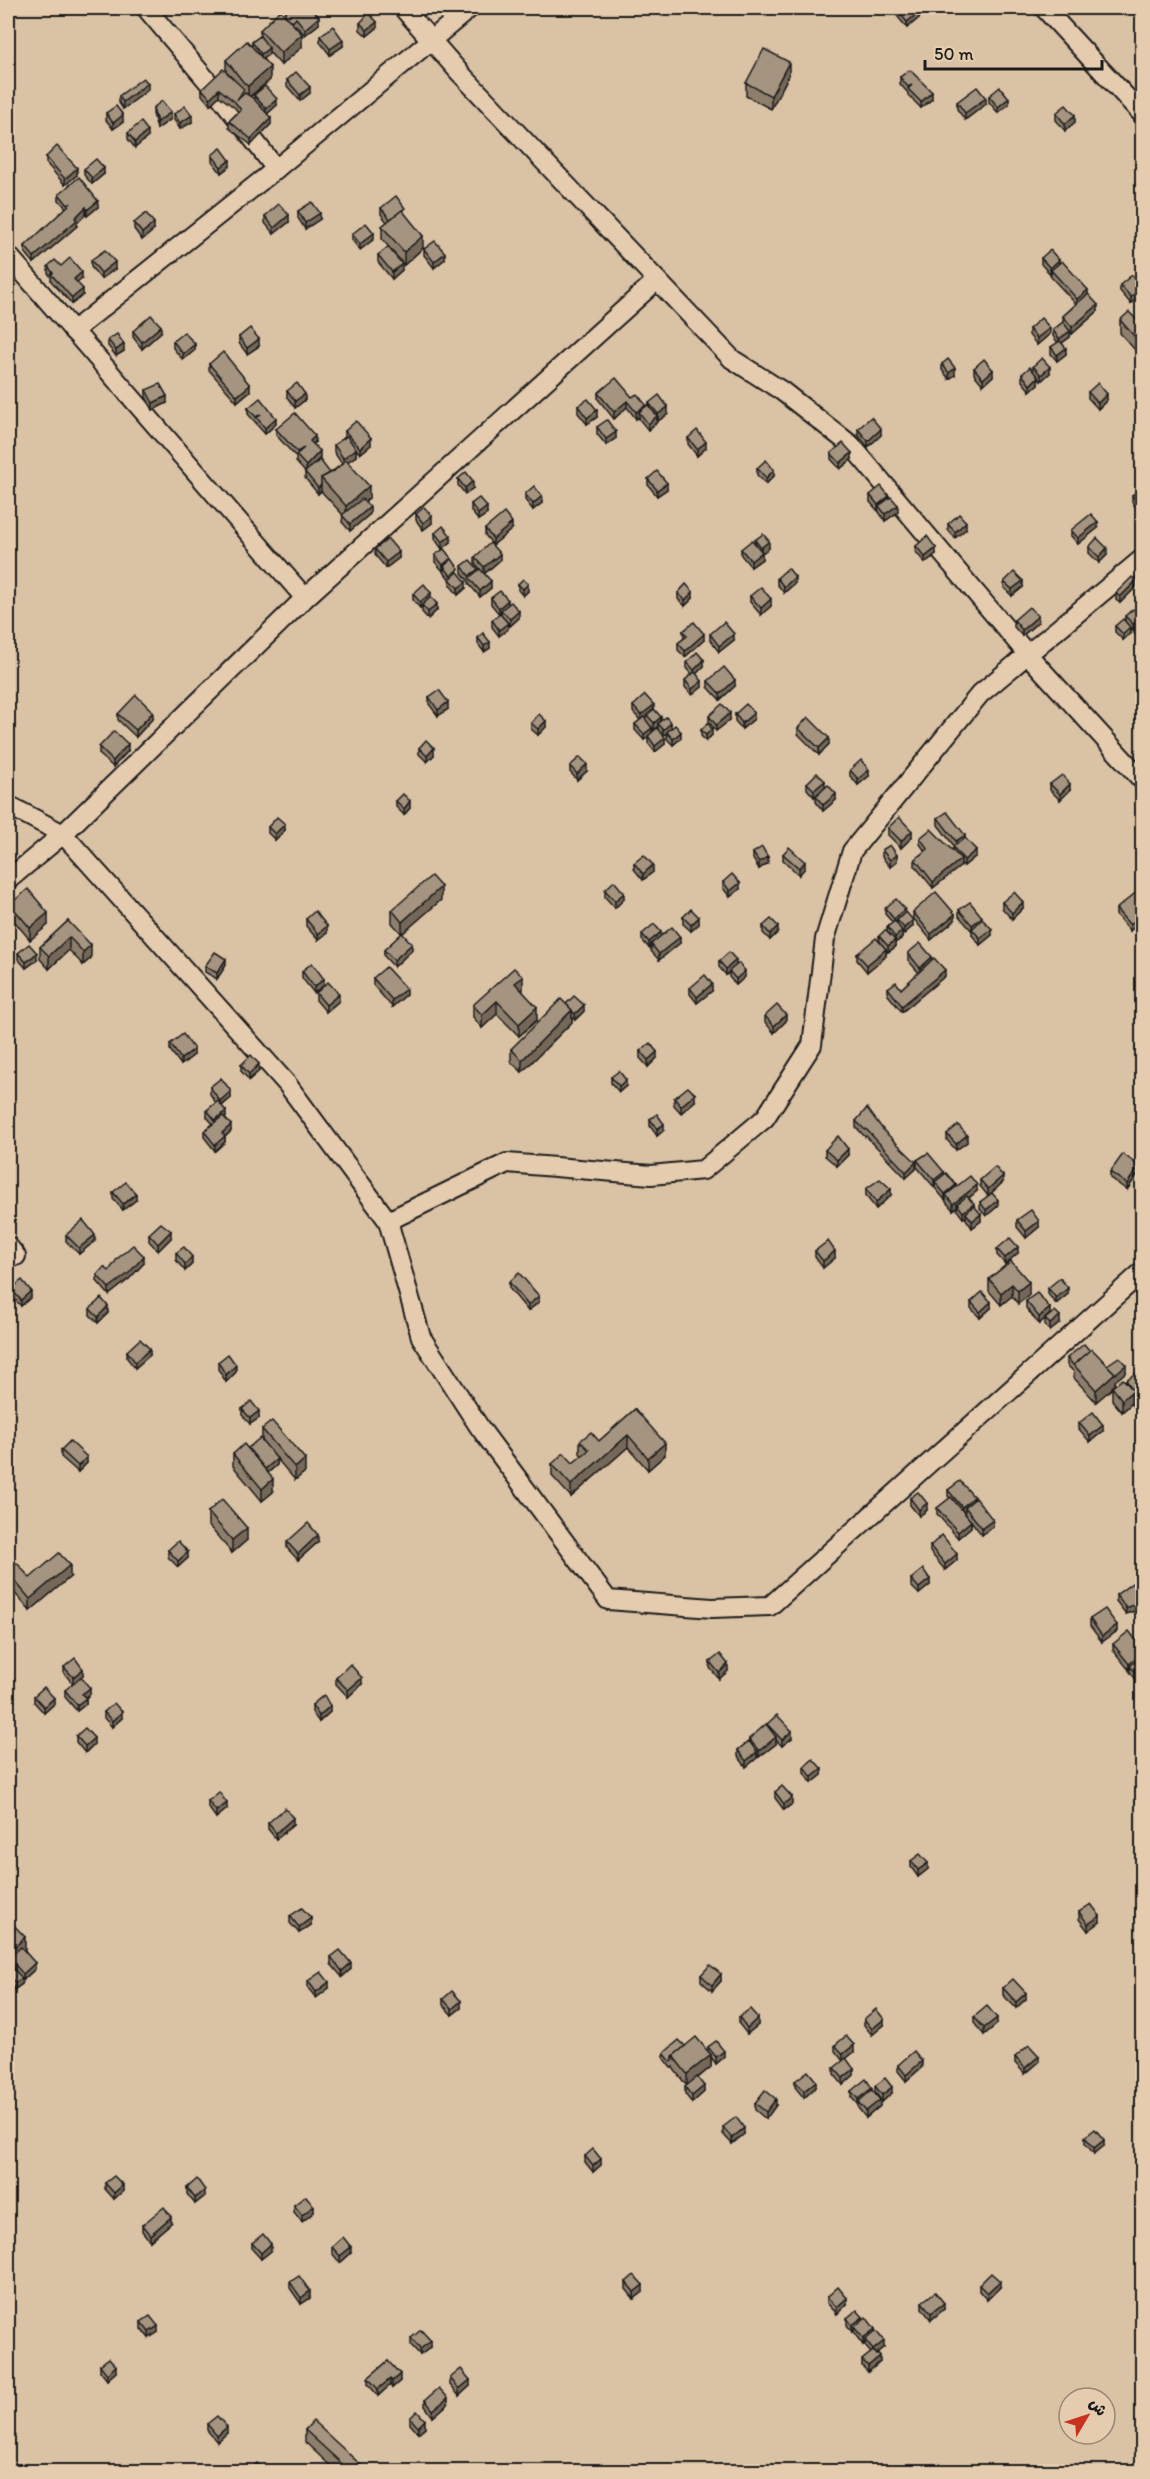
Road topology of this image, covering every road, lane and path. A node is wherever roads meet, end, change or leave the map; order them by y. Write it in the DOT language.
graph roads {
  1 [pos="146,8"];
  2 [pos="403,8"];
  3 [pos="470,8"];
  4 [pos="1044,8"];
  5 [pos="431,40"];
  6 [pos="1143,114"];
  7 [pos="276,169"];
  8 [pos="8,255"];
  9 [pos="657,280"];
  10 [pos="74,331"];
  11 [pos="1143,559"];
  12 [pos="305,598"];
  13 [pos="1029,656"];
  14 [pos="1143,780"];
  15 [pos="8,805"];
  16 [pos="63,834"];
  17 [pos="8,880"];
  18 [pos="388,1221"];
  19 [pos="1143,1272"];
  1 -- 7 [label="street"];
  2 -- 5 [label="street"];
  3 -- 5 [label="street"];
  4 -- 6 [label="street"];
  5 -- 7 [label="street"];
  5 -- 9 [label="street"];
  7 -- 10 [label="street"];
  8 -- 10 [label="street"];
  9 -- 12 [label="street"];
  9 -- 13 [label="street"];
  10 -- 12 [label="street"];
  11 -- 13 [label="street"];
  12 -- 16 [label="street"];
  13 -- 14 [label="street"];
  13 -- 18 [label="street"];
  15 -- 16 [label="street"];
  16 -- 17 [label="street"];
  16 -- 18 [label="street"];
  18 -- 19 [label="street"];
}
